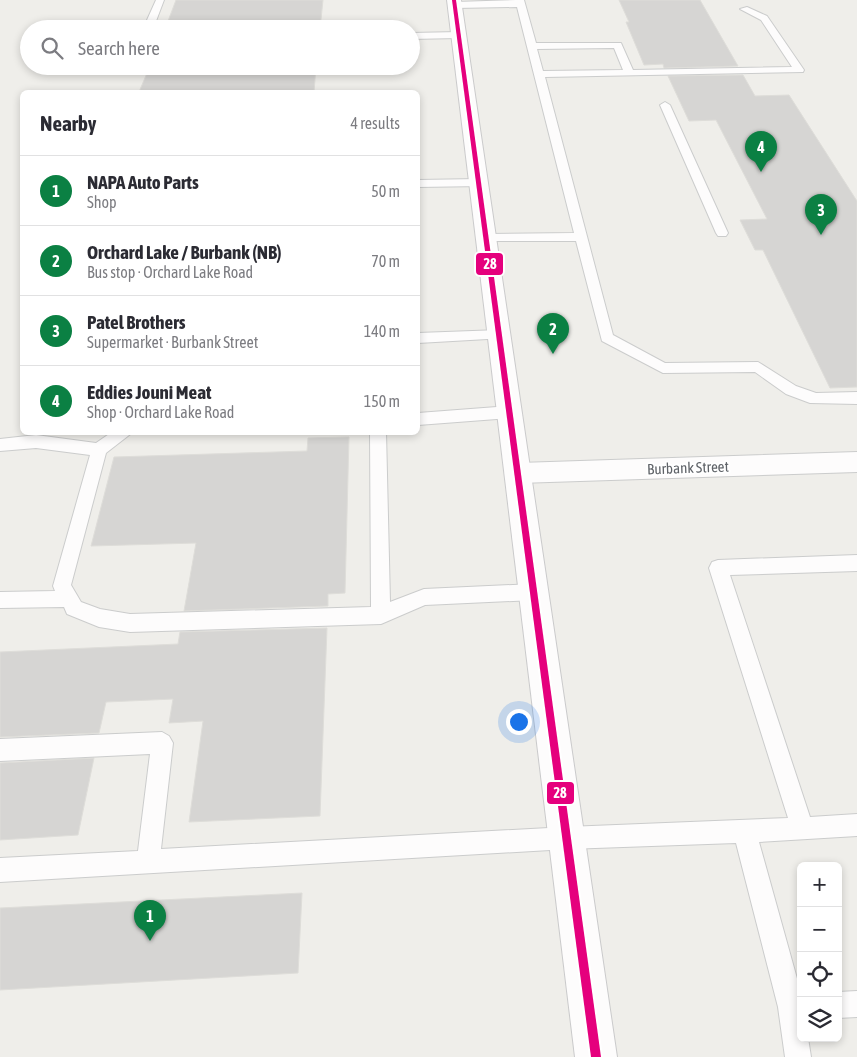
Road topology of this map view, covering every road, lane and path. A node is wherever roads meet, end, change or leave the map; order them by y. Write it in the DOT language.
graph roads {
  1 [pos="160,0"];
  2 [pos="454,2"];
  3 [pos="521,2"];
  4 [pos="744,9"];
  5 [pos="152,20"];
  6 [pos="459,35"];
  7 [pos="420,36"];
  8 [pos="532,46"];
  9 [pos="629,72"];
  10 [pos="539,74"];
  11 [pos="665,105"];
  12 [pos="479,183"];
  13 [pos="420,184"];
  14 [pos="722,234"];
  15 [pos="581,237"];
  16 [pos="487,238"];
  17 [pos="500,335"];
  18 [pos="420,338"];
  19 [pos="857,398"];
  20 [pos="510,412"];
  21 [pos="420,419"];
  22 [pos="121,435"];
  23 [pos="378,435"];
  24 [pos="0,445"];
  25 [pos="99,450"];
  26 [pos="857,462"];
  27 [pos="519,473"];
  28 [pos="857,563"];
  29 [pos="65,592"];
  30 [pos="534,592"];
  31 [pos="0,600"];
  32 [pos="381,615"];
  33 [pos="0,750"];
  34 [pos="857,825"];
  35 [pos="803,829"];
  36 [pos="745,832"];
  37 [pos="567,838"];
  38 [pos="148,860"];
  39 [pos="0,870"];
  40 [pos="857,1004"];
  41 [pos="842,1005"];
  42 [pos="796,1007"];
  43 [pos="596,1057"];
  44 [pos="798,1057"];
  1 -- 5 [label="lane"];
  2 -- 3 [label="lane"];
  2 -- 6 [label="main road"];
  3 -- 8 [label="lane"];
  4 -- 9 [label="lane"];
  6 -- 7 [label="lane"];
  6 -- 12 [label="main road"];
  8 -- 9 [label="lane"];
  8 -- 10 [label="lane"];
  9 -- 10 [label="lane"];
  10 -- 15 [label="lane"];
  11 -- 14 [label="lane"];
  12 -- 13 [label="lane"];
  12 -- 16 [label="main road"];
  15 -- 16 [label="lane"];
  15 -- 19 [label="lane"];
  16 -- 17 [label="main road"];
  17 -- 18 [label="lane"];
  17 -- 20 [label="main road"];
  20 -- 21 [label="lane"];
  20 -- 27 [label="main road"];
  22 -- 25 [label="lane"];
  23 -- 32 [label="lane"];
  24 -- 25 [label="lane"];
  25 -- 29 [label="lane"];
  26 -- 27 [label="main road, Burbank Street"];
  27 -- 30 [label="main road"];
  28 -- 35 [label="lane"];
  29 -- 31 [label="lane"];
  29 -- 32 [label="lane"];
  30 -- 32 [label="lane"];
  30 -- 37 [label="main road"];
  33 -- 38 [label="lane"];
  34 -- 35 [label="lane"];
  35 -- 36 [label="lane"];
  36 -- 37 [label="lane"];
  36 -- 42 [label="lane"];
  37 -- 38 [label="lane"];
  37 -- 43 [label="main road"];
  38 -- 39 [label="lane"];
  40 -- 41 [label="lane"];
  42 -- 44 [label="lane"];
}
